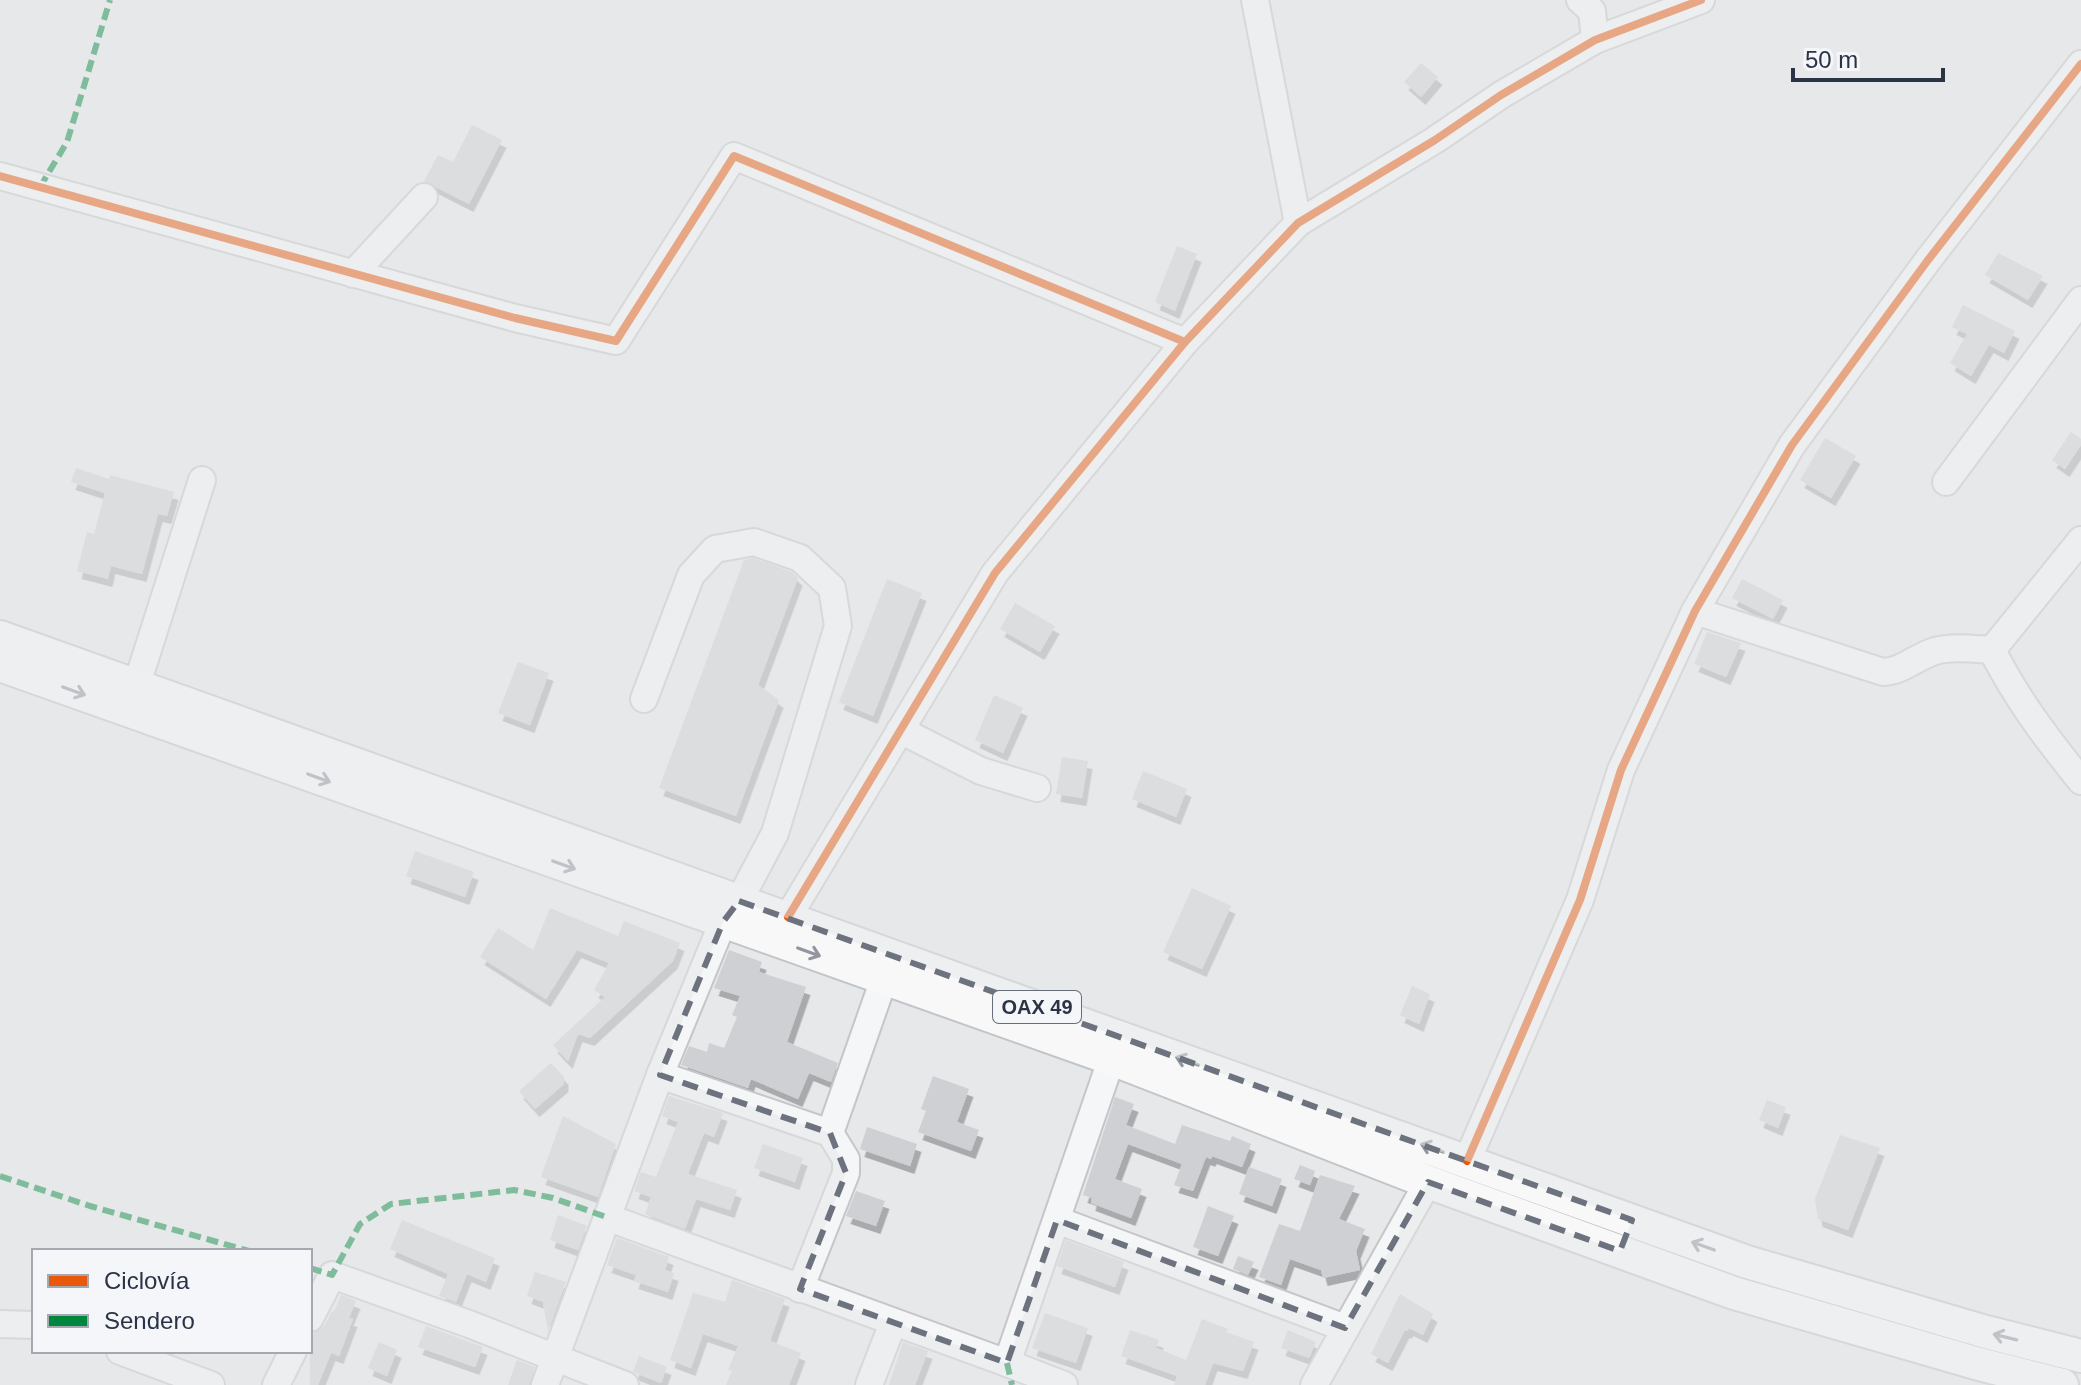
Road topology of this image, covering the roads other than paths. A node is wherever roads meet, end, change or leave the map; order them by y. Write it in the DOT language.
graph roads {
  1 [pos="1255,0"];
  2 [pos="1580,0"];
  3 [pos="1701,0"];
  4 [pos="1595,40"];
  5 [pos="2081,64"];
  6 [pos="2071,93"];
  7 [pos="0,176"];
  8 [pos="424,197"];
  9 [pos="1298,223"];
  10 [pos="353,274"];
  11 [pos="2081,300"];
  12 [pos="1185,342"];
  13 [pos="202,480"];
  14 [pos="1946,482"];
  15 [pos="2081,540"];
  16 [pos="1695,611"];
  17 [pos="0,637"];
  18 [pos="1992,650"];
  19 [pos="0,665"];
  20 [pos="136,687"];
  21 [pos="644,699"];
  22 [pos="900,730"];
  23 [pos="2081,781"];
  24 [pos="1037,788"];
  25 [pos="731,912"];
  26 [pos="788,917"];
  27 [pos="884,979"];
  28 [pos="1116,1048"];
  29 [pos="660,1075"];
  30 [pos="830,1133"];
  31 [pos="1467,1161"];
  32 [pos="1428,1182"];
  33 [pos="609,1218"];
  34 [pos="1057,1220"];
  35 [pos="1632,1220"];
  36 [pos="1620,1251"];
  37 [pos="1747,1262"];
  38 [pos="800,1289"];
  39 [pos="1734,1293"];
  40 [pos="312,1314"];
  41 [pos="893,1323"];
  42 [pos="0,1324"];
  43 [pos="32,1325"];
  44 [pos="1345,1328"];
  45 [pos="125,1353"];
  46 [pos="292,1353"];
  47 [pos="2081,1356"];
  48 [pos="555,1358"];
  49 [pos="1007,1363"];
  50 [pos="1976,1374"];
  51 [pos="211,1385"];
  52 [pos="276,1385"];
  53 [pos="545,1385"];
  54 [pos="625,1385"];
  55 [pos="869,1385"];
  56 [pos="1064,1385"];
  57 [pos="1314,1385"];
  58 [pos="2062,1385"];
  1 -- 9 [label="street"];
  2 -- 4 [label="street"];
  3 -- 4 [label="street"];
  4 -- 9 [label="street"];
  5 -- 6 [label="street"];
  6 -- 16 [label="street"];
  7 -- 10 [label="street"];
  8 -- 10 [label="street"];
  9 -- 12 [label="street"];
  10 -- 12 [label="street"];
  11 -- 14 [label="street"];
  12 -- 22 [label="street"];
  13 -- 20 [label="street"];
  15 -- 18 [label="street"];
  16 -- 18 [label="street"];
  16 -- 31 [label="street"];
  17 -- 20 [label="main road, OAX 49"];
  18 -- 23 [label="street"];
  19 -- 25 [label="main road, OAX 49, one-way"];
  20 -- 25 [label="main road, OAX 49"];
  21 -- 25 [label="street"];
  22 -- 24 [label="street"];
  22 -- 26 [label="street"];
  25 -- 26 [label="main road, OAX 49"];
  25 -- 27 [label="main road, OAX 49, one-way"];
  25 -- 29 [label="street"];
  26 -- 28 [label="main road, OAX 49"];
  27 -- 28 [label="main road, OAX 49"];
  27 -- 30 [label="street"];
  31 -- 28 [label="main road, OAX 49, one-way"];
  28 -- 32 [label="main road, OAX 49"];
  28 -- 34 [label="street"];
  29 -- 30 [label="street"];
  29 -- 33 [label="street"];
  30 -- 38 [label="street"];
  31 -- 35 [label="main road, OAX 49"];
  32 -- 36 [label="main road, OAX 49"];
  32 -- 44 [label="street"];
  33 -- 38 [label="street"];
  33 -- 48 [label="street"];
  34 -- 44 [label="street"];
  34 -- 49 [label="street"];
  35 -- 36 [label="main road"];
  37 -- 35 [label="main road, OAX 49, one-way"];
  36 -- 39 [label="main road, OAX 49"];
  37 -- 39 [label="main road"];
  47 -- 37 [label="main road, OAX 49, one-way"];
  38 -- 41 [label="street"];
  39 -- 50 [label="main road, OAX 49"];
  40 -- 48 [label="street"];
  41 -- 49 [label="street"];
  41 -- 55 [label="street"];
  42 -- 43 [label="street"];
  44 -- 57 [label="street"];
  45 -- 51 [label="street"];
  46 -- 52 [label="street"];
  48 -- 53 [label="street"];
  48 -- 54 [label="street"];
  49 -- 56 [label="street"];
  50 -- 58 [label="main road, OAX 49"];
}
